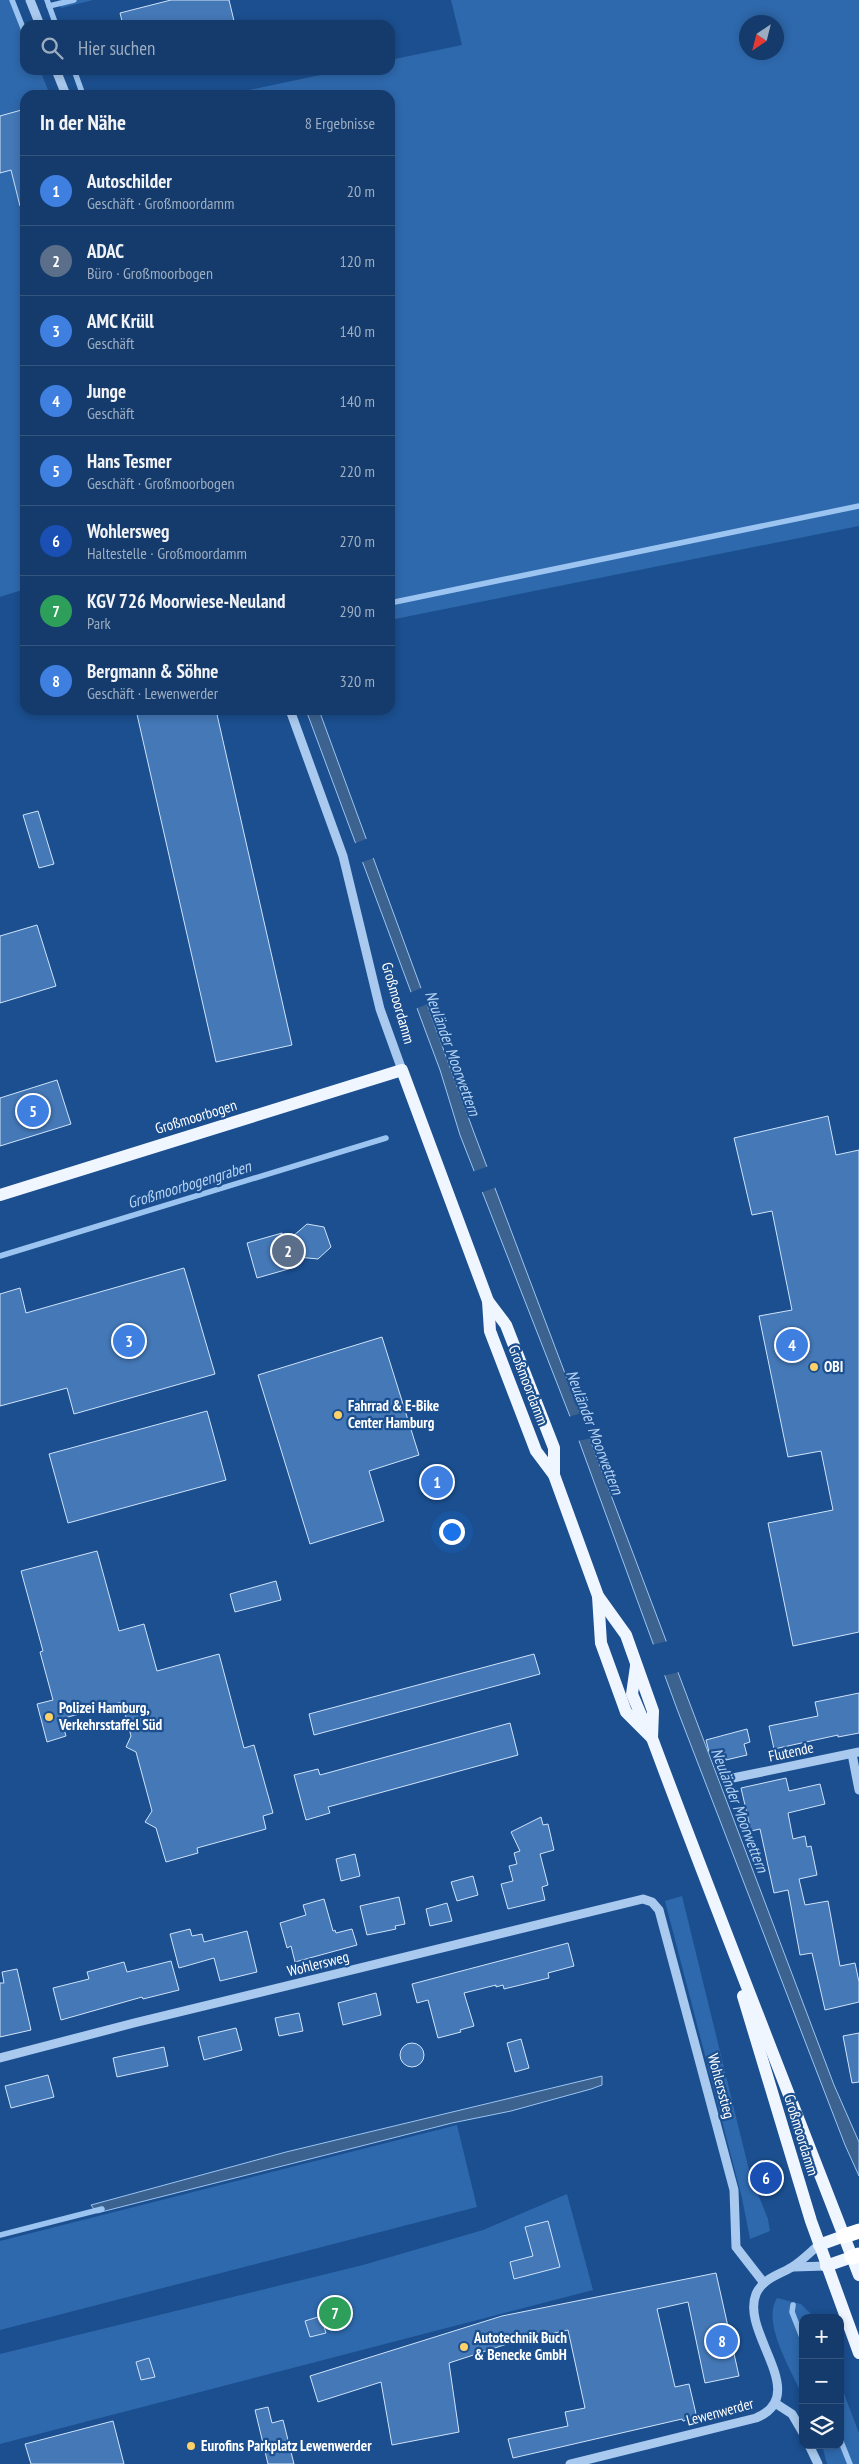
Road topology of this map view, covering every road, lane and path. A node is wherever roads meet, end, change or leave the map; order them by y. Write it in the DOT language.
graph roads {
  1 [pos="30,0"];
  2 [pos="38,20"];
  3 [pos="58,75"];
  4 [pos="64,90"];
  5 [pos="292,715"];
  6 [pos="402,1070"];
  7 [pos="0,1195"];
  8 [pos="488,1301"];
  9 [pos="524,1420"];
  10 [pos="549,1435"];
  11 [pos="554,1475"];
  12 [pos="598,1596"];
  13 [pos="652,1738"];
  14 [pos="855,1753"];
  15 [pos="728,1780"];
  16 [pos="859,1790"];
  17 [pos="644,1899"];
  18 [pos="722,1924"];
  19 [pos="0,2058"];
  20 [pos="859,2231"];
  21 [pos="844,2236"];
  22 [pos="819,2245"];
  23 [pos="856,2256"];
  24 [pos="793,2266"];
  25 [pos="826,2266"];
  26 [pos="859,2274"];
  27 [pos="764,2283"];
  28 [pos="859,2353"];
  29 [pos="775,2403"];
  30 [pos="799,2426"];
  31 [pos="811,2449"];
  32 [pos="570,2464"];
  33 [pos="818,2464"];
  1 -- 2 [label="street"];
  3 -- 4 [label="street"];
  5 -- 6 [label="street, Großmoordamm"];
  6 -- 7 [label="main road, Großmoorbogen"];
  6 -- 8 [label="main road, Großmoordamm"];
  8 -- 9 [label="main road, Großmoordamm"];
  8 -- 10 [label="main road, Großmoordamm"];
  9 -- 10 [label="main road"];
  9 -- 11 [label="main road, Großmoordamm"];
  10 -- 11 [label="main road, Großmoordamm"];
  11 -- 12 [label="main road, Großmoordamm"];
  12 -- 13 [label="main road, Großmoordamm"];
  12 -- 13 [label="main road, Großmoordamm"];
  13 -- 18 [label="main road, Großmoordamm"];
  14 -- 15 [label="street, Flutende"];
  14 -- 16 [label="street"];
  17 -- 19 [label="street, Wohlersweg"];
  17 -- 27 [label="street, Wohlersstieg"];
  18 -- 21 [label="main road, Großmoordamm"];
  18 -- 22 [label="main road, Großmoordamm"];
  20 -- 21 [label="highway"];
  21 -- 22 [label="main road"];
  21 -- 23 [label="main road, Großmoordamm"];
  22 -- 24 [label="street"];
  22 -- 25 [label="main road, Großmoordamm"];
  23 -- 25 [label="main road"];
  23 -- 26 [label="main road, Großmoordamm"];
  24 -- 25 [label="street"];
  24 -- 27 [label="street"];
  25 -- 28 [label="main road, Großmoordamm"];
  27 -- 29 [label="street, Lewenwerder"];
  29 -- 30 [label="street"];
  29 -- 32 [label="street, Lewenwerder"];
  31 -- 33 [label="street"];
}
